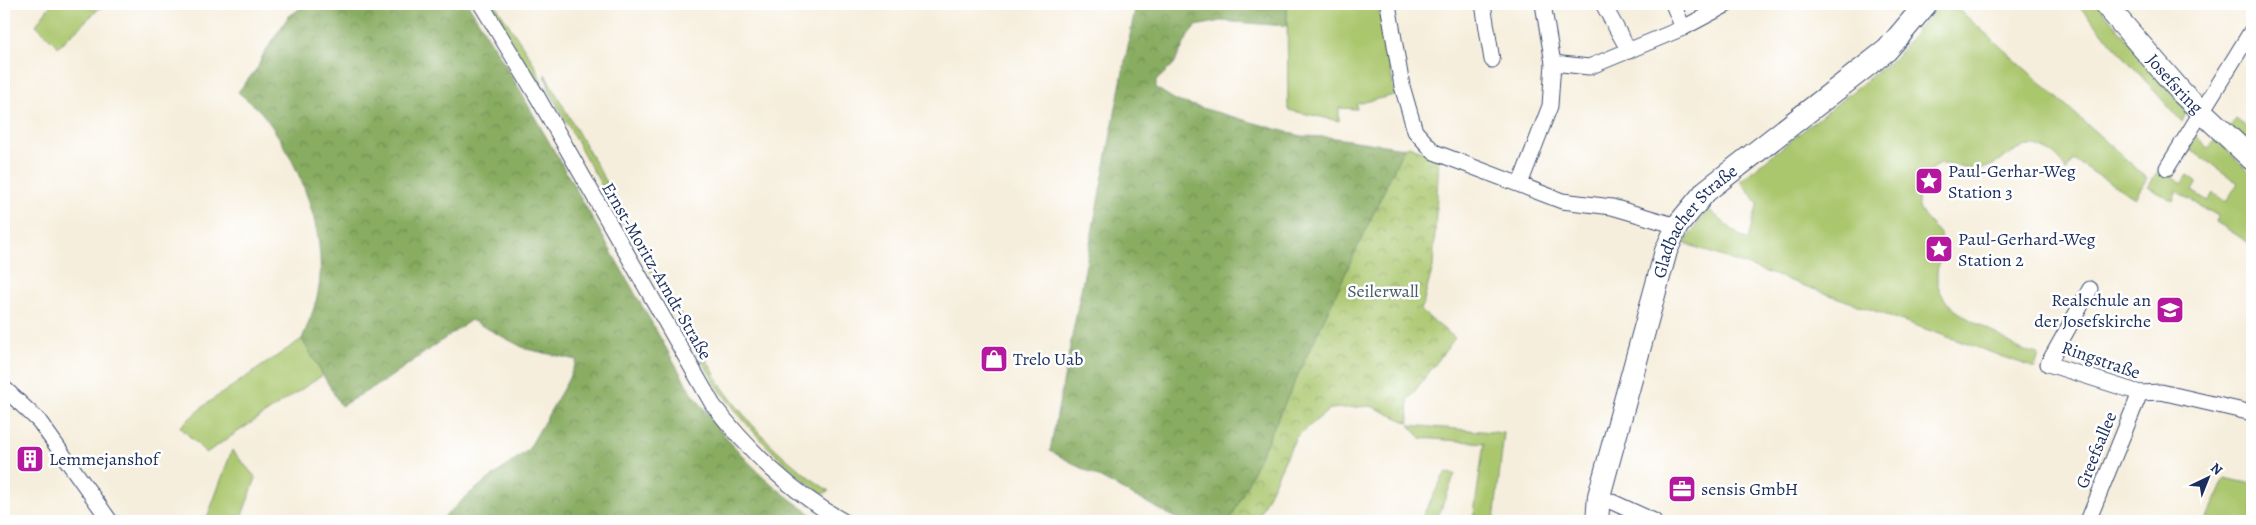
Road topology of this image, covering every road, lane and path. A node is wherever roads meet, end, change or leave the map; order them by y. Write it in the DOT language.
graph roads {
  1 [pos="482,4"];
  2 [pos="1388,4"];
  3 [pos="1483,4"];
  4 [pos="1543,4"];
  5 [pos="1603,4"];
  6 [pos="1673,4"];
  7 [pos="1728,4"];
  8 [pos="1926,4"];
  9 [pos="2105,4"];
  10 [pos="1683,28"];
  11 [pos="2252,30"];
  12 [pos="1628,51"];
  13 [pos="1492,60"];
  14 [pos="1553,63"];
  15 [pos="2201,112"];
  16 [pos="2252,159"];
  17 [pos="2167,168"];
  18 [pos="1520,184"];
  19 [pos="1677,226"];
  20 [pos="2090,289"];
  21 [pos="4,388"];
  22 [pos="2140,393"];
  23 [pos="2252,413"];
  24 [pos="1599,496"];
  25 [pos="110,521"];
  26 [pos="843,521"];
  27 [pos="1597,521"];
  28 [pos="1654,521"];
  29 [pos="2088,521"];
  1 -- 26 [label="street, Ernst-Moritz-Arndt-Straße"];
  2 -- 18 [label="street"];
  3 -- 13 [label="street"];
  4 -- 14 [label="street"];
  5 -- 12 [label="street"];
  6 -- 10 [label="street"];
  7 -- 10 [label="street"];
  8 -- 19 [label="main road, Gladbacher Straße"];
  9 -- 15 [label="main road, Josefsring"];
  10 -- 12 [label="street"];
  11 -- 15 [label="street"];
  12 -- 14 [label="street"];
  14 -- 18 [label="street"];
  15 -- 16 [label="main road, Josefsring"];
  15 -- 17 [label="street"];
  18 -- 19 [label="street"];
  19 -- 24 [label="main road, Gladbacher Straße"];
  20 -- 22 [label="street, Ringstraße"];
  21 -- 25 [label="street"];
  22 -- 23 [label="street, Ringstraße"];
  22 -- 29 [label="street, Greefsallee"];
  24 -- 27 [label="main road, Gladbacher Straße"];
  24 -- 28 [label="street"];
}
